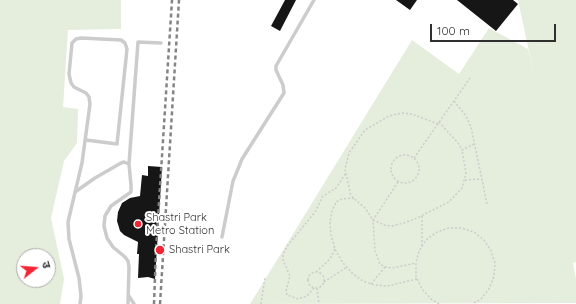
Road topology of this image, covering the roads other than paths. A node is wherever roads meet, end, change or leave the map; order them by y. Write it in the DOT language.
graph roads {
  1 [pos="314,0"];
  2 [pos="162,43"];
  3 [pos="86,140"];
  4 [pos="129,164"];
  5 [pos="75,192"];
  6 [pos="222,237"];
  7 [pos="129,296"];
  8 [pos="80,304"];
  9 [pos="128,304"];
  10 [pos="134,304"];
  1 -- 6 [label="lane"];
  2 -- 4 [label="lane"];
  3 -- 3 [label="lane"];
  3 -- 5 [label="lane"];
  4 -- 5 [label="lane"];
  4 -- 7 [label="lane"];
  5 -- 8 [label="lane"];
  7 -- 9 [label="lane"];
  7 -- 10 [label="lane"];
}
